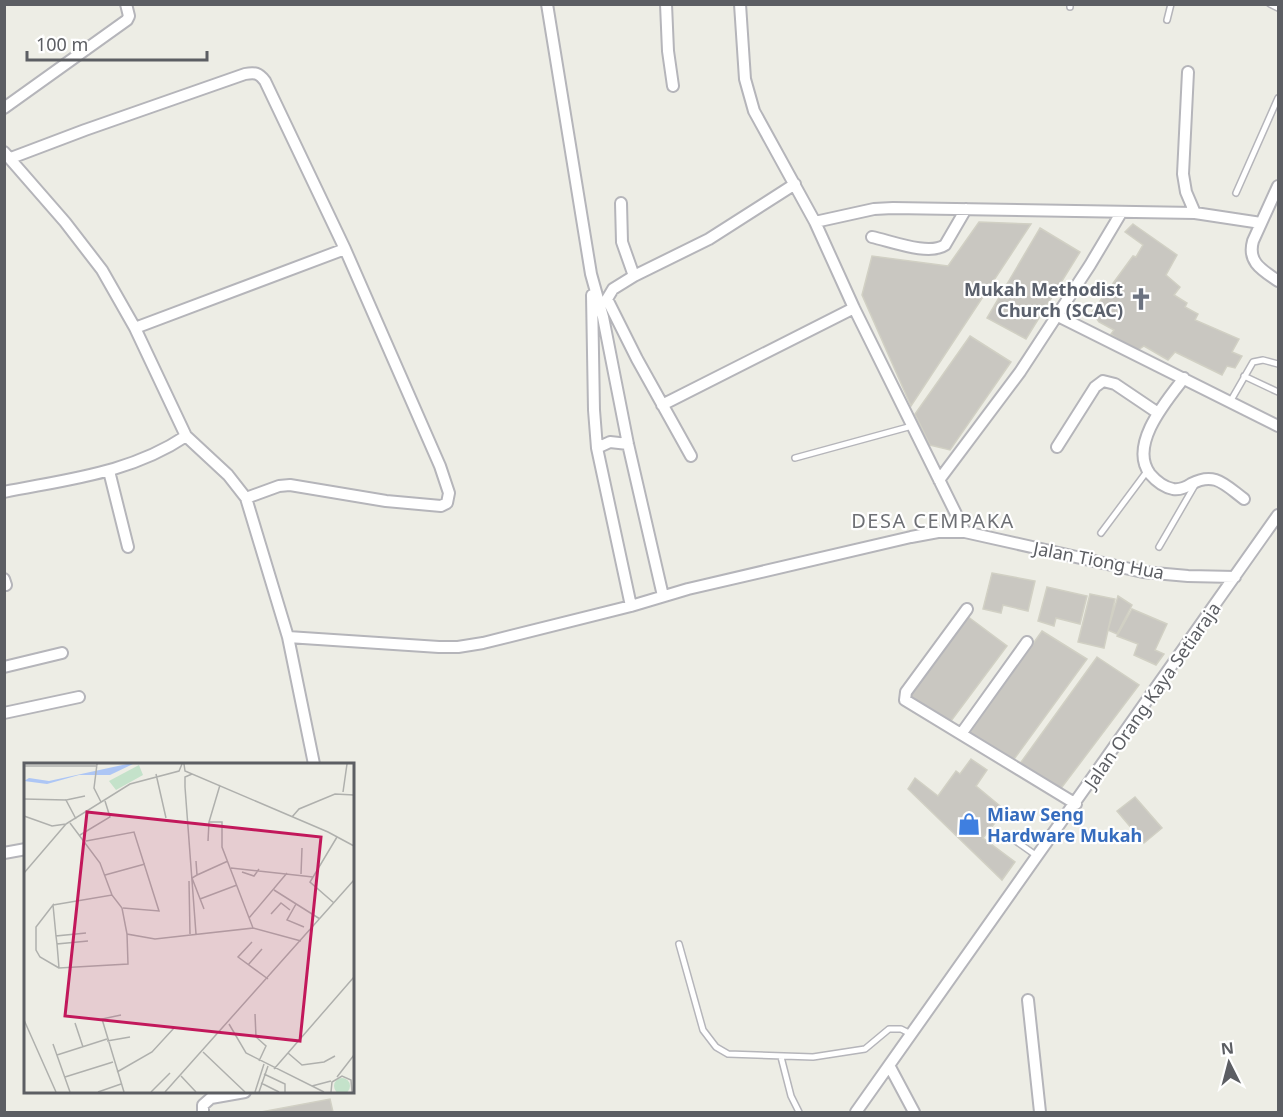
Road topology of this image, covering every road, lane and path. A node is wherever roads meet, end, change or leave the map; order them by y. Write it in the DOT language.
graph roads {
  1 [pos="126,4"];
  2 [pos="547,4"];
  3 [pos="666,4"];
  4 [pos="740,4"];
  5 [pos="1171,4"];
  6 [pos="1270,4"];
  7 [pos="1278,8"];
  8 [pos="1167,20"];
  9 [pos="1188,72"];
  10 [pos="673,86"];
  11 [pos="1278,98"];
  12 [pos="4,108"];
  13 [pos="1276,110"];
  14 [pos="8,155"];
  15 [pos="795,184"];
  16 [pos="1278,186"];
  17 [pos="1236,193"];
  18 [pos="621,203"];
  19 [pos="966,209"];
  20 [pos="1121,213"];
  21 [pos="1195,213"];
  22 [pos="815,222"];
  23 [pos="1261,223"];
  24 [pos="872,237"];
  25 [pos="345,249"];
  26 [pos="591,274"];
  27 [pos="634,276"];
  28 [pos="1278,281"];
  29 [pos="854,308"];
  30 [pos="1058,316"];
  31 [pos="135,328"];
  32 [pos="1278,364"];
  33 [pos="1244,376"];
  34 [pos="1184,378"];
  35 [pos="1278,392"];
  36 [pos="1230,402"];
  37 [pos="663,405"];
  38 [pos="1158,413"];
  39 [pos="912,426"];
  40 [pos="1278,426"];
  41 [pos="186,436"];
  42 [pos="628,444"];
  43 [pos="1057,447"];
  44 [pos="597,448"];
  45 [pos="691,456"];
  46 [pos="795,458"];
  47 [pos="1148,470"];
  48 [pos="110,471"];
  49 [pos="939,480"];
  50 [pos="1198,481"];
  51 [pos="4,492"];
  52 [pos="246,498"];
  53 [pos="1244,500"];
  54 [pos="1278,515"];
  55 [pos="965,532"];
  56 [pos="1101,533"];
  57 [pos="128,547"];
  58 [pos="1159,547"];
  59 [pos="1235,577"];
  60 [pos="663,596"];
  61 [pos="631,606"];
  62 [pos="967,609"];
  63 [pos="288,637"];
  64 [pos="1027,642"];
  65 [pos="62,654"];
  66 [pos="4,667"];
  67 [pos="79,697"];
  68 [pos="4,713"];
  69 [pos="961,734"];
  70 [pos="314,763"];
  71 [pos="1076,804"];
  72 [pos="1006,834"];
  73 [pos="24,849"];
  74 [pos="4,853"];
  75 [pos="1037,856"];
  76 [pos="679,944"];
  77 [pos="1028,1000"];
  78 [pos="912,1035"];
  79 [pos="781,1057"];
  80 [pos="890,1067"];
  81 [pos="239,1093"];
  82 [pos="203,1113"];
  83 [pos="799,1113"];
  84 [pos="856,1113"];
  85 [pos="914,1113"];
  86 [pos="1040,1113"];
  1 -- 12 [label="street"];
  2 -- 26 [label="street"];
  3 -- 10 [label="street"];
  4 -- 15 [label="street"];
  5 -- 8 [label="lane"];
  6 -- 7 [label="lane"];
  9 -- 21 [label="street"];
  11 -- 13 [label="lane"];
  13 -- 17 [label="lane"];
  14 -- 25 [label="street"];
  14 -- 31 [label="street"];
  15 -- 22 [label="street"];
  15 -- 27 [label="street"];
  16 -- 23 [label="street"];
  18 -- 27 [label="street"];
  19 -- 20 [label="street"];
  19 -- 22 [label="street"];
  19 -- 24 [label="street"];
  20 -- 21 [label="street"];
  20 -- 30 [label="street"];
  21 -- 23 [label="street"];
  22 -- 29 [label="street"];
  23 -- 28 [label="street"];
  25 -- 31 [label="street"];
  25 -- 52 [label="street"];
  26 -- 42 [label="street"];
  26 -- 44 [label="street"];
  27 -- 37 [label="street"];
  29 -- 37 [label="street"];
  29 -- 39 [label="street"];
  30 -- 34 [label="street"];
  30 -- 49 [label="street"];
  31 -- 41 [label="street"];
  32 -- 33 [label="lane"];
  33 -- 35 [label="lane"];
  33 -- 36 [label="lane"];
  34 -- 36 [label="street"];
  34 -- 38 [label="street"];
  36 -- 40 [label="street"];
  37 -- 45 [label="street"];
  38 -- 43 [label="street"];
  38 -- 47 [label="street"];
  39 -- 46 [label="lane"];
  39 -- 49 [label="street"];
  41 -- 48 [label="street"];
  41 -- 52 [label="street"];
  42 -- 44 [label="street"];
  42 -- 60 [label="street"];
  44 -- 61 [label="street"];
  47 -- 50 [label="street"];
  47 -- 56 [label="lane"];
  48 -- 51 [label="street"];
  48 -- 57 [label="street"];
  49 -- 55 [label="street"];
  50 -- 53 [label="street"];
  50 -- 58 [label="lane"];
  52 -- 63 [label="street"];
  54 -- 59 [label="street, Jalan Orang Kaya Setiaraja"];
  55 -- 59 [label="street, Jalan Tiong Hua"];
  55 -- 60 [label="street, Jalan Tiong Hua"];
  59 -- 71 [label="street, Jalan Orang Kaya Setiaraja"];
  60 -- 61 [label="street, Jalan Tiong Hua"];
  61 -- 63 [label="street, Jalan Tiong Hua"];
  62 -- 69 [label="street"];
  63 -- 70 [label="street"];
  64 -- 69 [label="street"];
  65 -- 66 [label="street"];
  67 -- 68 [label="street"];
  69 -- 71 [label="street"];
  71 -- 75 [label="street, Jalan Orang Kaya Setiaraja"];
  72 -- 75 [label="lane"];
  73 -- 74 [label="street"];
  75 -- 78 [label="street, Jalan Orang Kaya Setiaraja"];
  76 -- 79 [label="lane"];
  77 -- 86 [label="street"];
  78 -- 79 [label="lane"];
  78 -- 80 [label="street, Jalan Orang Kaya Setiaraja"];
  79 -- 83 [label="lane"];
  80 -- 84 [label="street, Jalan Orang Kaya Setiaraja"];
  80 -- 85 [label="street"];
  81 -- 82 [label="street"];
}
